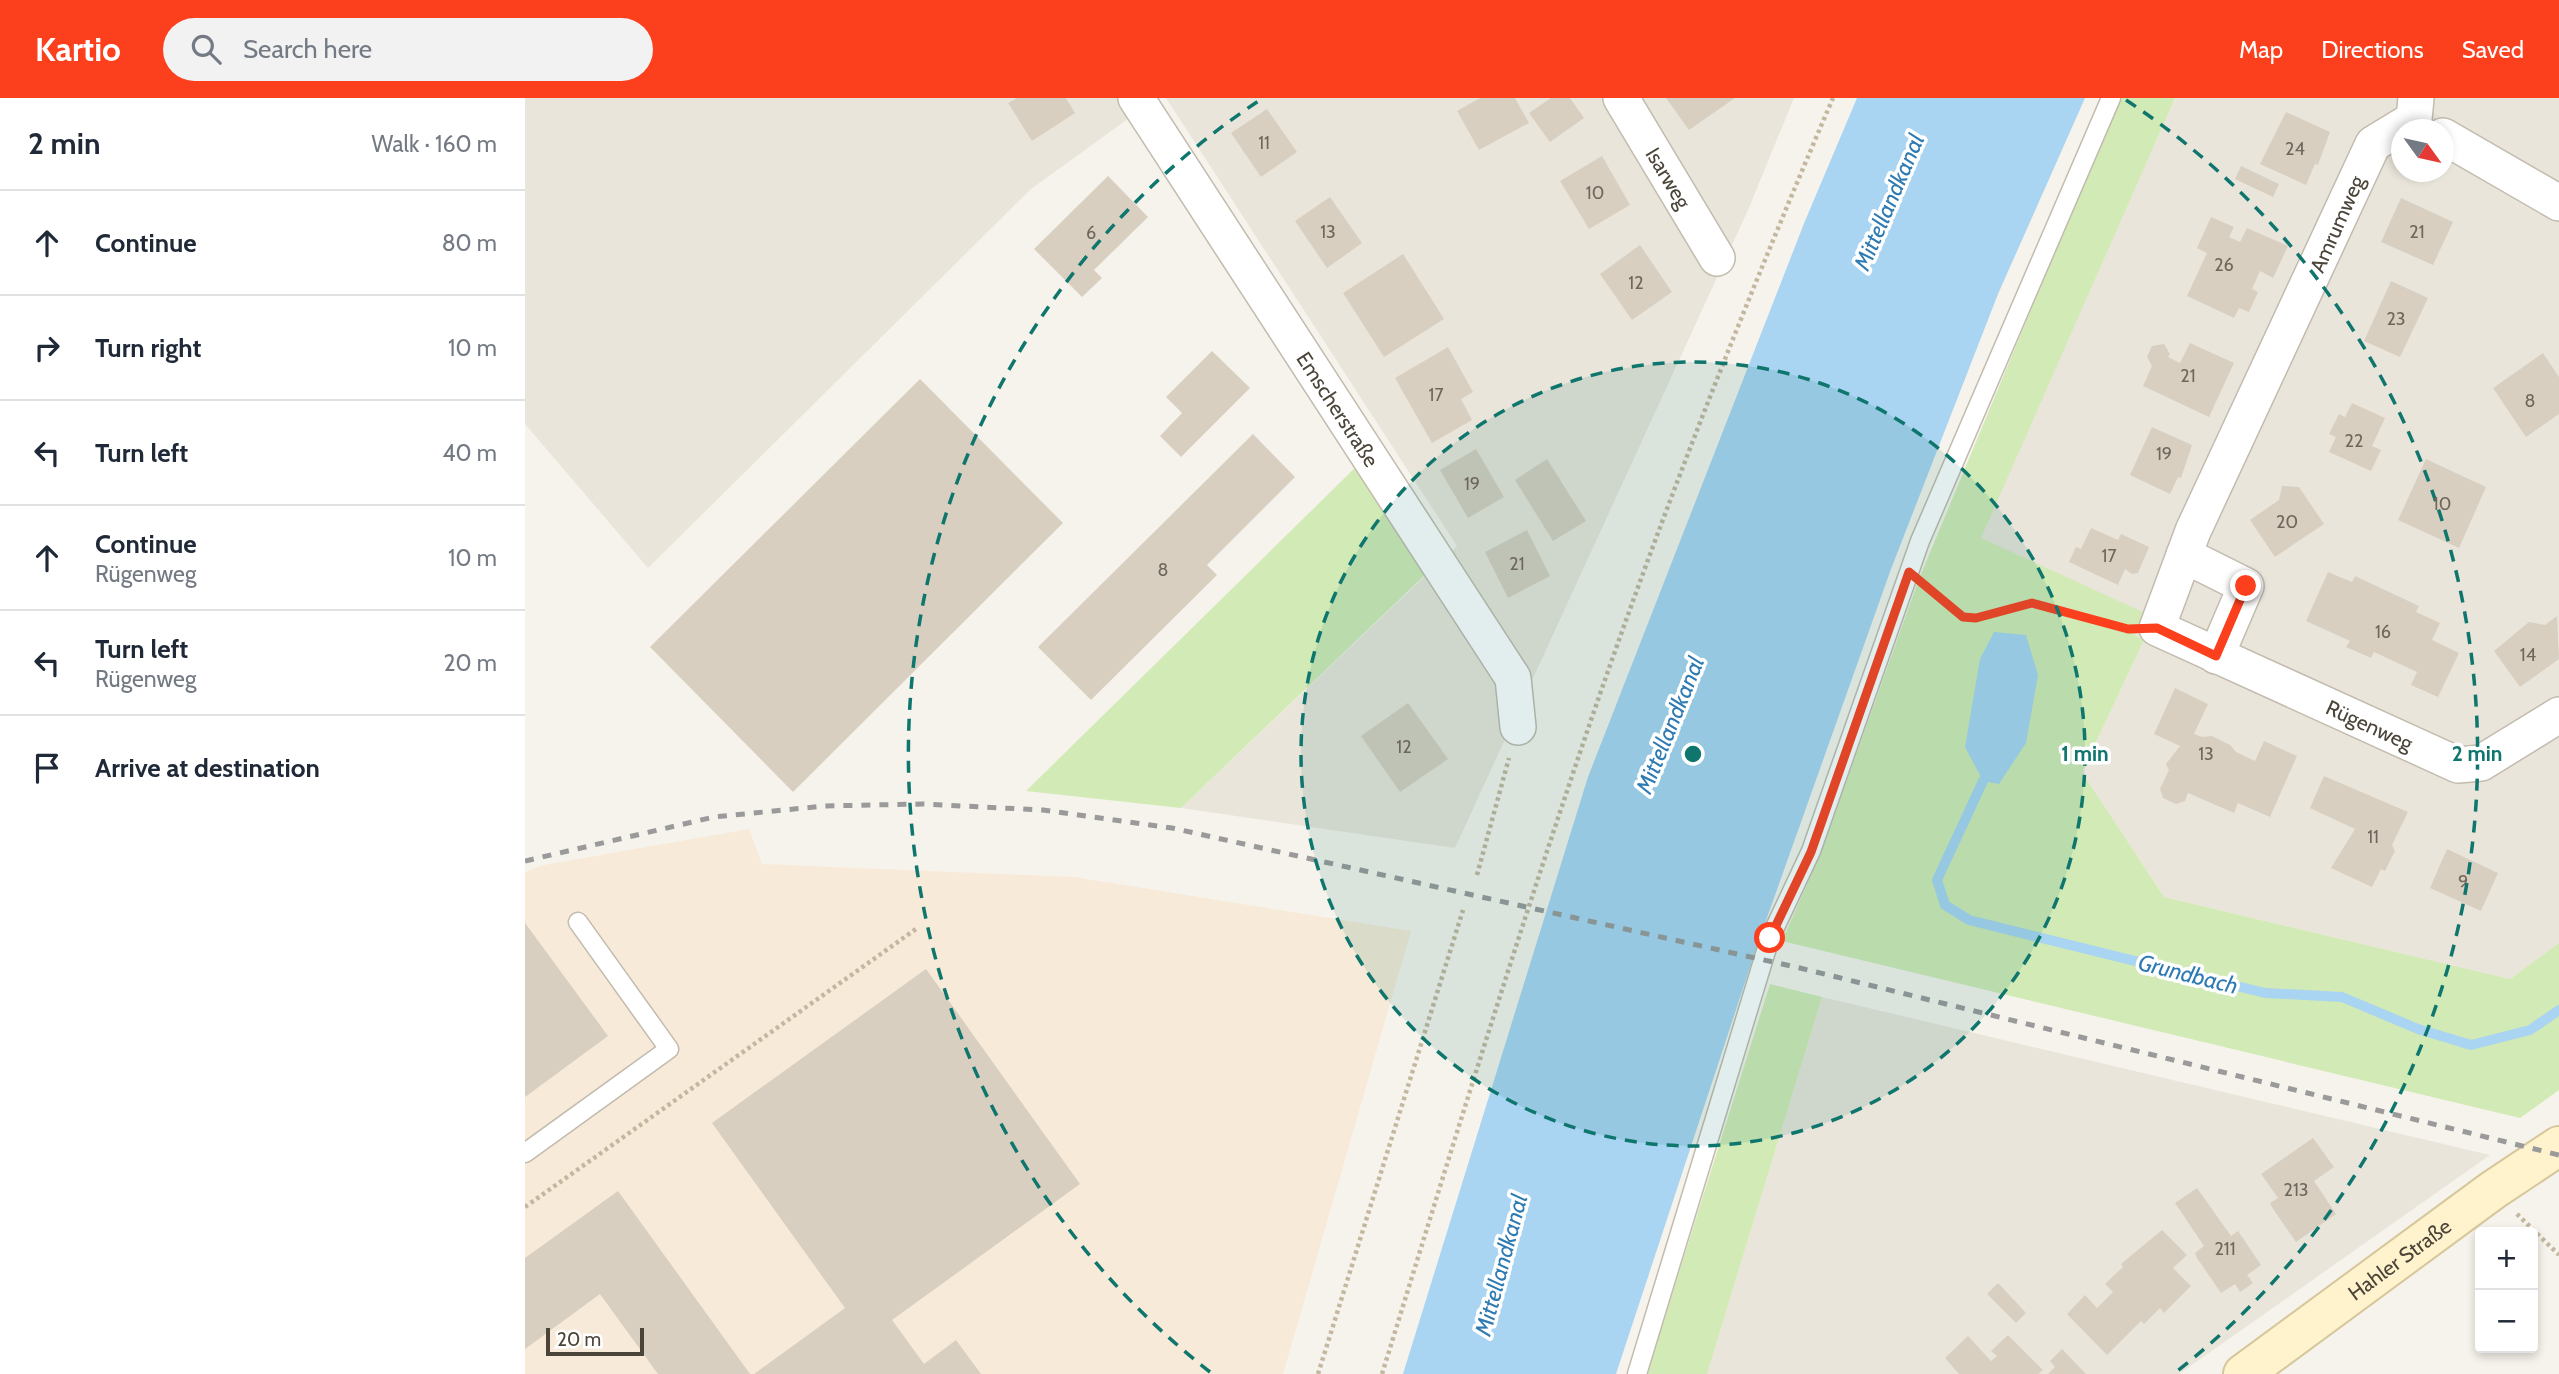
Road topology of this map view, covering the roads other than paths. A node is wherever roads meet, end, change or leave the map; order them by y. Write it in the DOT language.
graph roads {
  1 [pos="1136,98"];
  2 [pos="1621,98"];
  3 [pos="2111,98"];
  4 [pos="2391,136"];
  5 [pos="2454,137"];
  6 [pos="2559,203"];
  7 [pos="1717,258"];
  8 [pos="2184,555"];
  9 [pos="2216,656"];
  10 [pos="2559,715"];
  11 [pos="1518,727"];
  12 [pos="578,922"];
  13 [pos="2559,1146"];
  14 [pos="525,1153"];
  15 [pos="1637,1374"];
  16 [pos="2243,1374"];
  1 -- 11 [label="street, Emscherstraße"];
  2 -- 7 [label="street, Isarweg"];
  3 -- 15 [label="lane"];
  4 -- 8 [label="street, Amrumweg"];
  5 -- 6 [label="street"];
  8 -- 9 [label="street, Rügenweg"];
  8 -- 9 [label="street"];
  9 -- 10 [label="street, Rügenweg"];
  12 -- 14 [label="lane"];
  13 -- 16 [label="street, Hahler Straße"];
}
